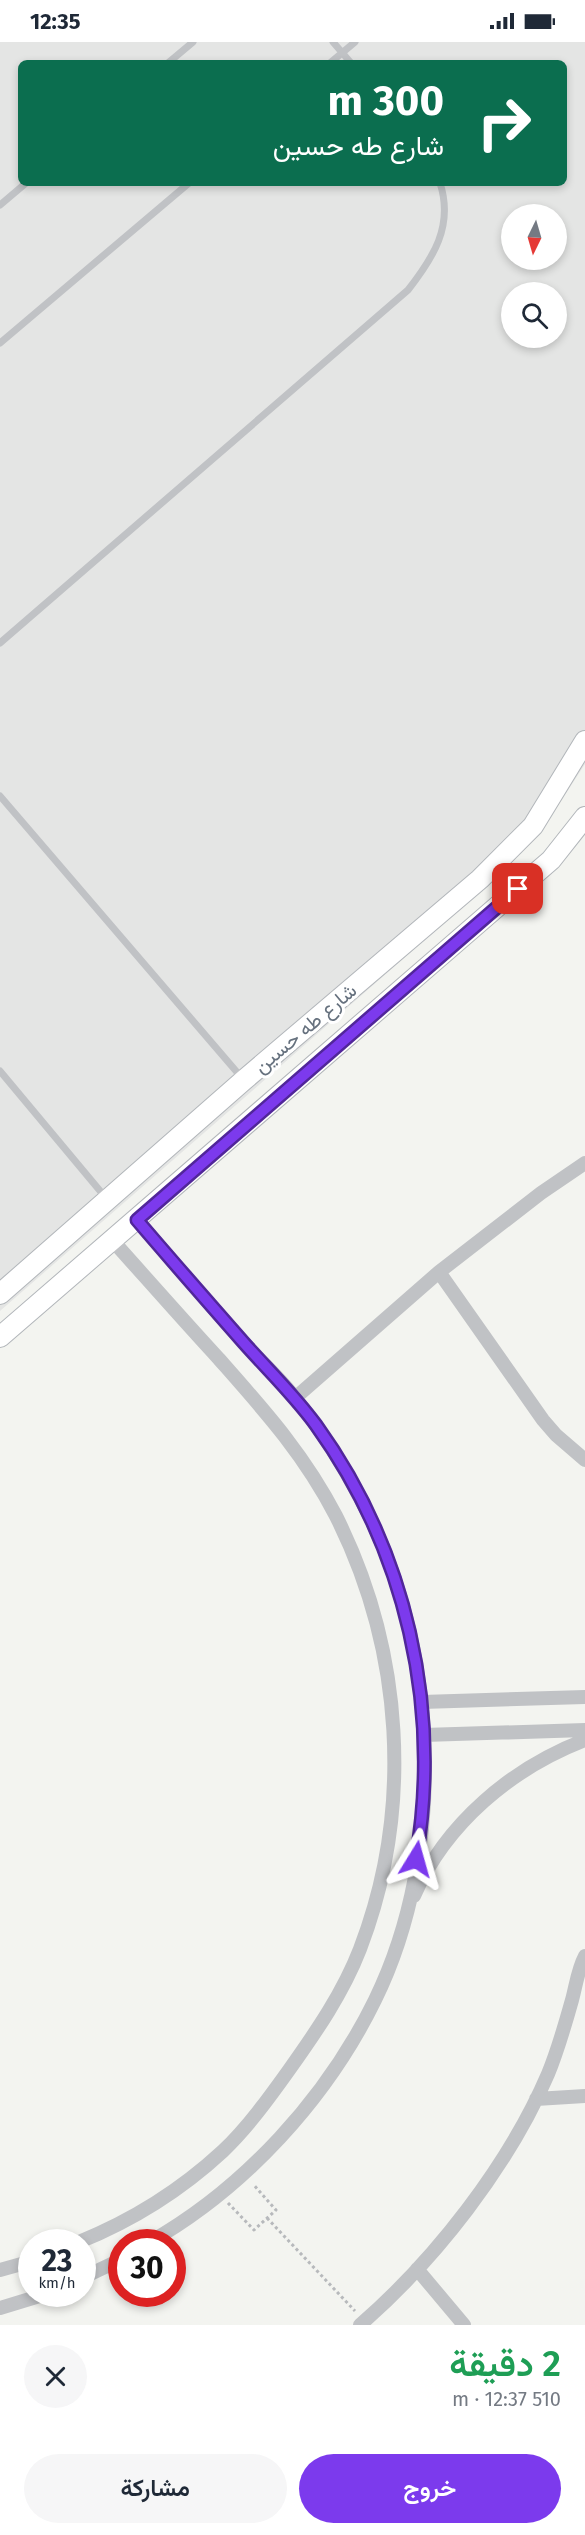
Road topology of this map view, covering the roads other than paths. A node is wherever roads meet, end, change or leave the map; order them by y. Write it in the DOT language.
graph roads {
  1 [pos="193,42"];
  2 [pos="333,42"];
  3 [pos="355,42"];
  4 [pos="343,52"];
  5 [pos="172,60"];
  6 [pos="334,60"];
  7 [pos="349,60"];
  8 [pos="22,186"];
  9 [pos="185,186"];
  10 [pos="441,186"];
  11 [pos="0,205"];
  12 [pos="0,343"];
  13 [pos="0,643"];
  14 [pos="585,741"];
  15 [pos="0,796"];
  16 [pos="585,817"];
  17 [pos="0,1071"];
  18 [pos="244,1080"];
  19 [pos="585,1163"];
  20 [pos="108,1201"];
  21 [pos="134,1223"];
  22 [pos="113,1241"];
  23 [pos="439,1272"];
  24 [pos="0,1294"];
  25 [pos="0,1337"];
  26 [pos="295,1398"];
  27 [pos="585,1460"];
  28 [pos="585,1697"];
  29 [pos="422,1702"];
  30 [pos="585,1730"];
  31 [pos="424,1736"];
  32 [pos="585,1740"];
  33 [pos="404,1920"];
  34 [pos="585,1956"];
  35 [pos="585,2096"];
  36 [pos="536,2099"];
  37 [pos="168,2229"];
  38 [pos="96,2234"];
  39 [pos="18,2265"];
  40 [pos="417,2269"];
  41 [pos="0,2270"];
  42 [pos="18,2303"];
  43 [pos="0,2308"];
  44 [pos="362,2323"];
  45 [pos="464,2325"];
  1 -- 5 [label="lane"];
  2 -- 4 [label="lane"];
  3 -- 4 [label="lane"];
  4 -- 6 [label="lane"];
  4 -- 7 [label="lane"];
  8 -- 11 [label="lane"];
  9 -- 12 [label="lane"];
  10 -- 13 [label="lane"];
  14 -- 18 [label="main road, شارع طه حسين"];
  15 -- 18 [label="lane"];
  16 -- 21 [label="main road, شارع طه حسين"];
  17 -- 20 [label="lane"];
  18 -- 20 [label="main road, شارع طه حسين"];
  19 -- 23 [label="street"];
  20 -- 21 [label="main road"];
  20 -- 24 [label="main road, شارع طه حسين"];
  21 -- 22 [label="main road, شارع طه حسين"];
  21 -- 26 [label="street"];
  22 -- 25 [label="main road, شارع طه حسين"];
  22 -- 38 [label="street"];
  23 -- 26 [label="street"];
  23 -- 27 [label="street"];
  26 -- 29 [label="street"];
  28 -- 29 [label="street"];
  29 -- 31 [label="street"];
  30 -- 31 [label="street"];
  31 -- 33 [label="street"];
  32 -- 33 [label="street"];
  33 -- 37 [label="street"];
  34 -- 36 [label="street"];
  35 -- 36 [label="street"];
  36 -- 40 [label="street"];
  39 -- 41 [label="street"];
  40 -- 44 [label="street"];
  40 -- 45 [label="street"];
  42 -- 43 [label="street"];
}
